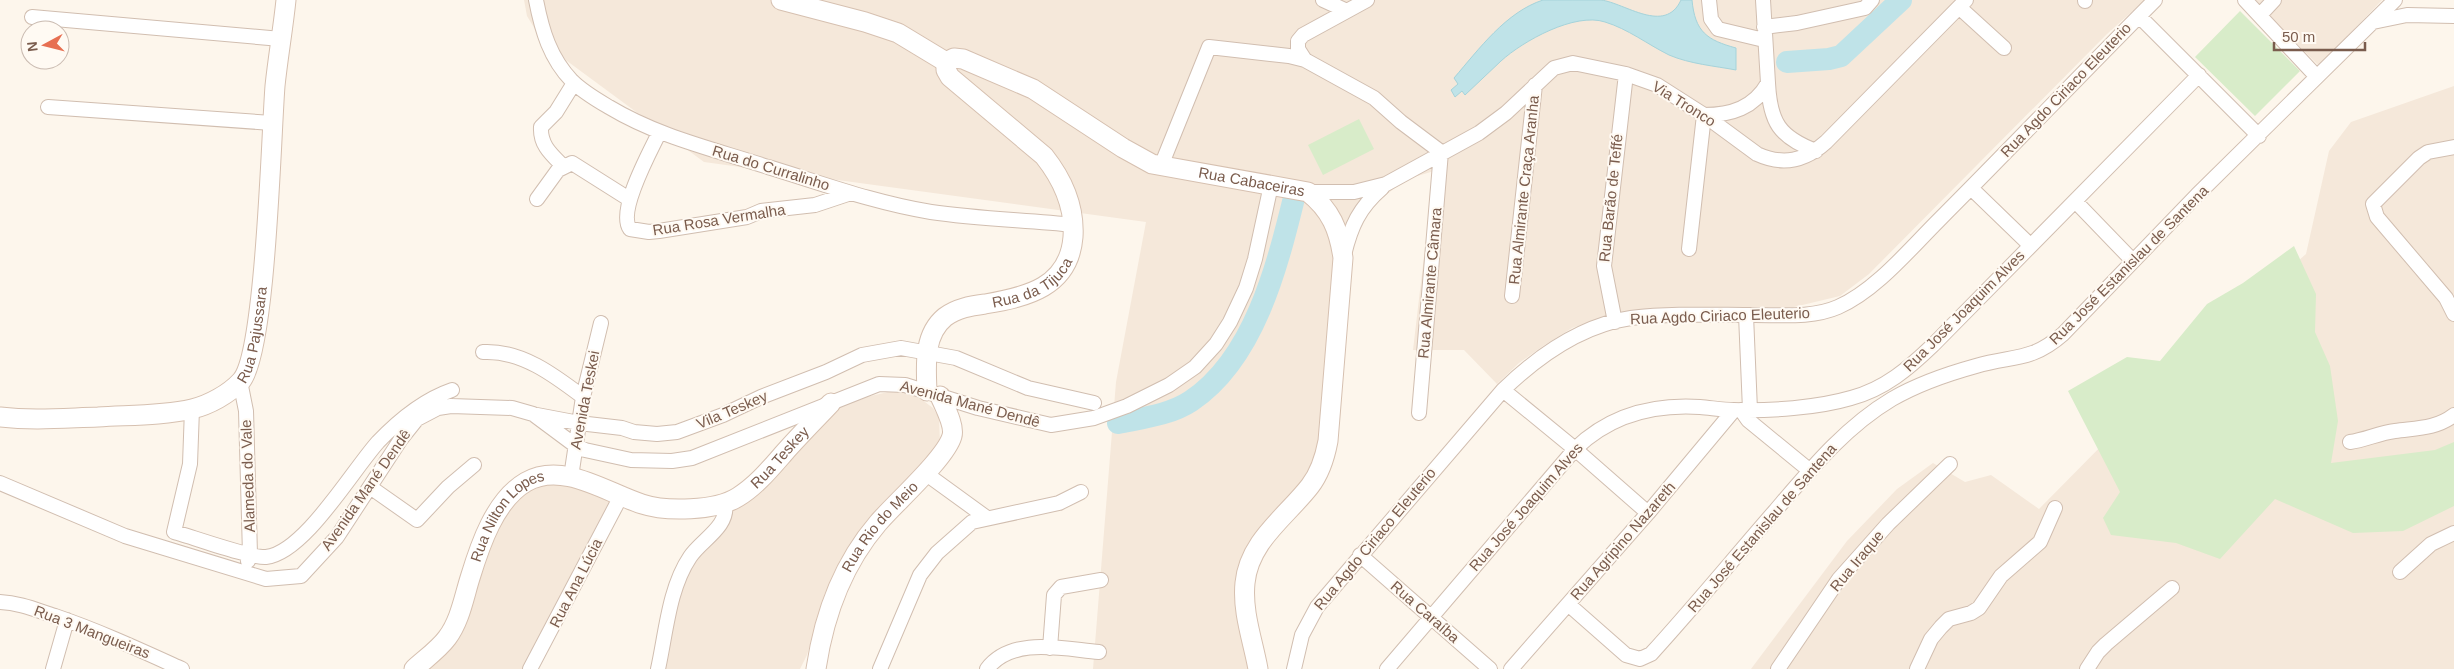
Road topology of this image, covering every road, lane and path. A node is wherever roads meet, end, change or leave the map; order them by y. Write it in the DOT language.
graph roads {
  1 [pos="286,0"];
  2 [pos="536,0"];
  3 [pos="781,0"];
  4 [pos="1323,0"];
  5 [pos="1366,0"];
  6 [pos="1709,0"];
  7 [pos="1763,0"];
  8 [pos="1872,0"];
  9 [pos="2155,0"];
  10 [pos="2245,0"];
  11 [pos="2274,0"];
  12 [pos="2395,0"];
  13 [pos="1963,4"];
  14 [pos="1347,11"];
  15 [pos="2260,15"];
  16 [pos="2139,16"];
  17 [pos="2454,16"];
  18 [pos="32,17"];
  19 [pos="2373,22"];
  20 [pos="1764,34"];
  21 [pos="281,39"];
  22 [pos="2004,48"];
  23 [pos="1305,60"];
  24 [pos="946,62"];
  25 [pos="1626,74"];
  26 [pos="2199,75"];
  27 [pos="2317,76"];
  28 [pos="574,83"];
  29 [pos="1768,83"];
  30 [pos="1535,85"];
  31 [pos="48,107"];
  32 [pos="1704,115"];
  33 [pos="272,123"];
  34 [pos="659,132"];
  35 [pos="2260,136"];
  36 [pos="2454,147"];
  37 [pos="1816,151"];
  38 [pos="1441,152"];
  39 [pos="563,166"];
  40 [pos="1161,166"];
  41 [pos="1386,184"];
  42 [pos="1272,185"];
  43 [pos="1971,188"];
  44 [pos="1308,192"];
  45 [pos="851,193"];
  46 [pos="536,199"];
  47 [pos="629,199"];
  48 [pos="2075,202"];
  49 [pos="1074,224"];
  50 [pos="2030,245"];
  51 [pos="1689,249"];
  52 [pos="1343,258"];
  53 [pos="2133,261"];
  54 [pos="1512,296"];
  55 [pos="2454,314"];
  56 [pos="1746,315"];
  57 [pos="1615,322"];
  58 [pos="601,323"];
  59 [pos="483,352"];
  60 [pos="926,352"];
  61 [pos="240,381"];
  62 [pos="452,390"];
  63 [pos="1503,390"];
  64 [pos="934,394"];
  65 [pos="583,397"];
  66 [pos="831,403"];
  67 [pos="1094,403"];
  68 [pos="192,409"];
  69 [pos="1742,410"];
  70 [pos="1419,413"];
  71 [pos="533,414"];
  72 [pos="2454,415"];
  73 [pos="0,417"];
  74 [pos="579,423"];
  75 [pos="2350,442"];
  76 [pos="576,446"];
  77 [pos="1575,449"];
  78 [pos="1950,464"];
  79 [pos="474,465"];
  80 [pos="1809,470"];
  81 [pos="925,473"];
  82 [pos="571,477"];
  83 [pos="0,483"];
  84 [pos="370,487"];
  85 [pos="1081,492"];
  86 [pos="621,496"];
  87 [pos="725,504"];
  88 [pos="2055,508"];
  89 [pos="1648,513"];
  90 [pos="987,518"];
  91 [pos="2454,533"];
  92 [pos="250,554"];
  93 [pos="1360,555"];
  94 [pos="245,571"];
  95 [pos="2400,572"];
  96 [pos="1101,580"];
  97 [pos="2172,588"];
  98 [pos="0,602"];
  99 [pos="1568,604"];
  100 [pos="1432,617"];
  101 [pos="67,620"];
  102 [pos="1050,648"];
  103 [pos="1099,652"];
  104 [pos="53,669"];
  105 [pos="182,669"];
  106 [pos="414,669"];
  107 [pos="530,669"];
  108 [pos="658,669"];
  109 [pos="816,669"];
  110 [pos="880,669"];
  111 [pos="987,669"];
  112 [pos="1258,669"];
  113 [pos="1294,669"];
  114 [pos="1387,669"];
  115 [pos="1490,669"];
  116 [pos="1511,669"];
  117 [pos="1778,669"];
  118 [pos="1917,669"];
  119 [pos="2087,669"];
  1 -- 21 [label="main road, Rua Pajussara"];
  2 -- 28 [label="street, Rua do Curralinho"];
  3 -- 24 [label="main road"];
  4 -- 14 [label="street"];
  5 -- 14 [label="street"];
  6 -- 20 [label="street"];
  7 -- 20 [label="street"];
  8 -- 20 [label="street"];
  9 -- 16 [label="street, Rua Agdo Ciriaco Eleuterio"];
  10 -- 15 [label="street"];
  11 -- 15 [label="street"];
  12 -- 19 [label="street, Rua José Estanislau de Santena"];
  13 -- 22 [label="street"];
  13 -- 37 [label="street, Via Tronco"];
  14 -- 23 [label="street"];
  15 -- 27 [label="street"];
  16 -- 26 [label="street"];
  16 -- 43 [label="street, Rua Agdo Ciriaco Eleuterio"];
  17 -- 19 [label="street"];
  18 -- 21 [label="street"];
  19 -- 27 [label="street, Rua José Estanislau de Santena"];
  20 -- 29 [label="street"];
  21 -- 33 [label="main road, Rua Pajussara"];
  23 -- 38 [label="street"];
  23 -- 40 [label="street"];
  24 -- 40 [label="main road, Rua Cabaceiras"];
  24 -- 49 [label="main road, Rua da Tijuca"];
  25 -- 30 [label="street, Via Tronco"];
  25 -- 32 [label="street, Via Tronco"];
  25 -- 57 [label="street, Rua Barão de Teffé"];
  26 -- 35 [label="street"];
  26 -- 48 [label="street, Rua José Joaquim Alves"];
  27 -- 35 [label="street, Rua José Estanislau de Santena"];
  28 -- 34 [label="street, Rua do Curralinho"];
  28 -- 39 [label="street"];
  29 -- 32 [label="street"];
  29 -- 37 [label="street"];
  30 -- 38 [label="street, Via Tronco"];
  30 -- 54 [label="street, Rua Almirante Craça Aranha"];
  31 -- 33 [label="street"];
  32 -- 37 [label="street, Via Tronco"];
  32 -- 51 [label="street"];
  33 -- 61 [label="main road, Rua Pajussara"];
  34 -- 45 [label="street, Rua do Curralinho"];
  34 -- 47 [label="street, Rua Rosa Vermalha"];
  35 -- 53 [label="street, Rua José Estanislau de Santena"];
  36 -- 55 [label="street"];
  38 -- 41 [label="street, Via Tronco"];
  38 -- 70 [label="street, Rua Almirante Câmara"];
  39 -- 46 [label="street"];
  39 -- 47 [label="street"];
  40 -- 42 [label="main road, Rua Cabaceiras"];
  41 -- 44 [label="street, Via Tronco"];
  41 -- 52 [label="street"];
  42 -- 44 [label="main road, Rua Cabaceiras"];
  42 -- 64 [label="street, Avenida Mané Dendê"];
  43 -- 50 [label="street"];
  43 -- 56 [label="street, Rua Agdo Ciriaco Eleuterio"];
  44 -- 52 [label="main road, Rua Cabaceiras"];
  45 -- 47 [label="street, Rua Rosa Vermalha"];
  45 -- 49 [label="street, Rua do Curralinho"];
  48 -- 50 [label="street, Rua José Joaquim Alves"];
  48 -- 53 [label="street"];
  49 -- 60 [label="main road, Rua da Tijuca"];
  50 -- 69 [label="street, Rua José Joaquim Alves"];
  52 -- 112 [label="main road, Rua Cabaceiras"];
  53 -- 80 [label="street, Rua José Estanislau de Santena"];
  56 -- 57 [label="street, Rua Agdo Ciriaco Eleuterio"];
  56 -- 69 [label="street"];
  57 -- 63 [label="street, Rua Agdo Ciriaco Eleuterio"];
  58 -- 65 [label="street, Avenida Teskei"];
  59 -- 65 [label="street"];
  60 -- 64 [label="main road, Rua da Tijuca"];
  60 -- 67 [label="street, Vila Teskey"];
  60 -- 74 [label="street, Vila Teskey"];
  61 -- 68 [label="main road, Rua Pajussara"];
  61 -- 92 [label="street, Alameda do Vale"];
  62 -- 92 [label="street"];
  63 -- 77 [label="street"];
  63 -- 93 [label="street, Rua Agdo Ciriaco Eleuterio"];
  64 -- 66 [label="street, Avenida Mané Dendê"];
  64 -- 81 [label="main road, Rua Rio do Meio"];
  65 -- 74 [label="street, Avenida Teskei"];
  66 -- 76 [label="street, Avenida Mané Dendê"];
  66 -- 87 [label="main road, Rua Teskey"];
  68 -- 73 [label="main road, Rua Pajussara"];
  68 -- 92 [label="street"];
  69 -- 77 [label="street, Rua José Joaquim Alves"];
  69 -- 80 [label="street"];
  69 -- 89 [label="street, Rua Agripino Nazareth"];
  71 -- 74 [label="street, Vila Teskey"];
  71 -- 76 [label="street, Avenida Mané Dendê"];
  71 -- 84 [label="street, Avenida Mané Dendê"];
  72 -- 75 [label="street"];
  74 -- 76 [label="street, Avenida Teskei"];
  76 -- 82 [label="street, Avenida Teskei"];
  77 -- 89 [label="street"];
  77 -- 100 [label="street, Rua José Joaquim Alves"];
  78 -- 117 [label="street, Rua Iraque"];
  79 -- 84 [label="street"];
  80 -- 99 [label="street, Rua José Estanislau de Santena"];
  81 -- 90 [label="street"];
  81 -- 109 [label="main road, Rua Rio do Meio"];
  82 -- 86 [label="main road, Rua Nilton Lopes"];
  82 -- 106 [label="main road, Rua Nilton Lopes"];
  83 -- 94 [label="street, Avenida Mané Dendê"];
  84 -- 94 [label="street, Avenida Mané Dendê"];
  85 -- 90 [label="street"];
  86 -- 87 [label="main road, Rua Nilton Lopes"];
  86 -- 107 [label="street, Rua Ana Lúcia"];
  87 -- 108 [label="street"];
  88 -- 118 [label="street"];
  89 -- 99 [label="street, Rua Agripino Nazareth"];
  90 -- 110 [label="street"];
  91 -- 95 [label="street"];
  92 -- 94 [label="street, Alameda do Vale"];
  93 -- 100 [label="street, Rua Caraíba"];
  93 -- 113 [label="street, Rua Agdo Ciriaco Eleuterio"];
  96 -- 102 [label="street"];
  97 -- 119 [label="street"];
  98 -- 101 [label="street, Rua 3 Mangueiras"];
  99 -- 116 [label="street, Rua Agripino Nazareth"];
  100 -- 114 [label="street, Rua José Joaquim Alves"];
  100 -- 115 [label="street, Rua Caraíba"];
  101 -- 104 [label="street"];
  101 -- 105 [label="street, Rua 3 Mangueiras"];
  102 -- 103 [label="street"];
  102 -- 111 [label="street"];
}
